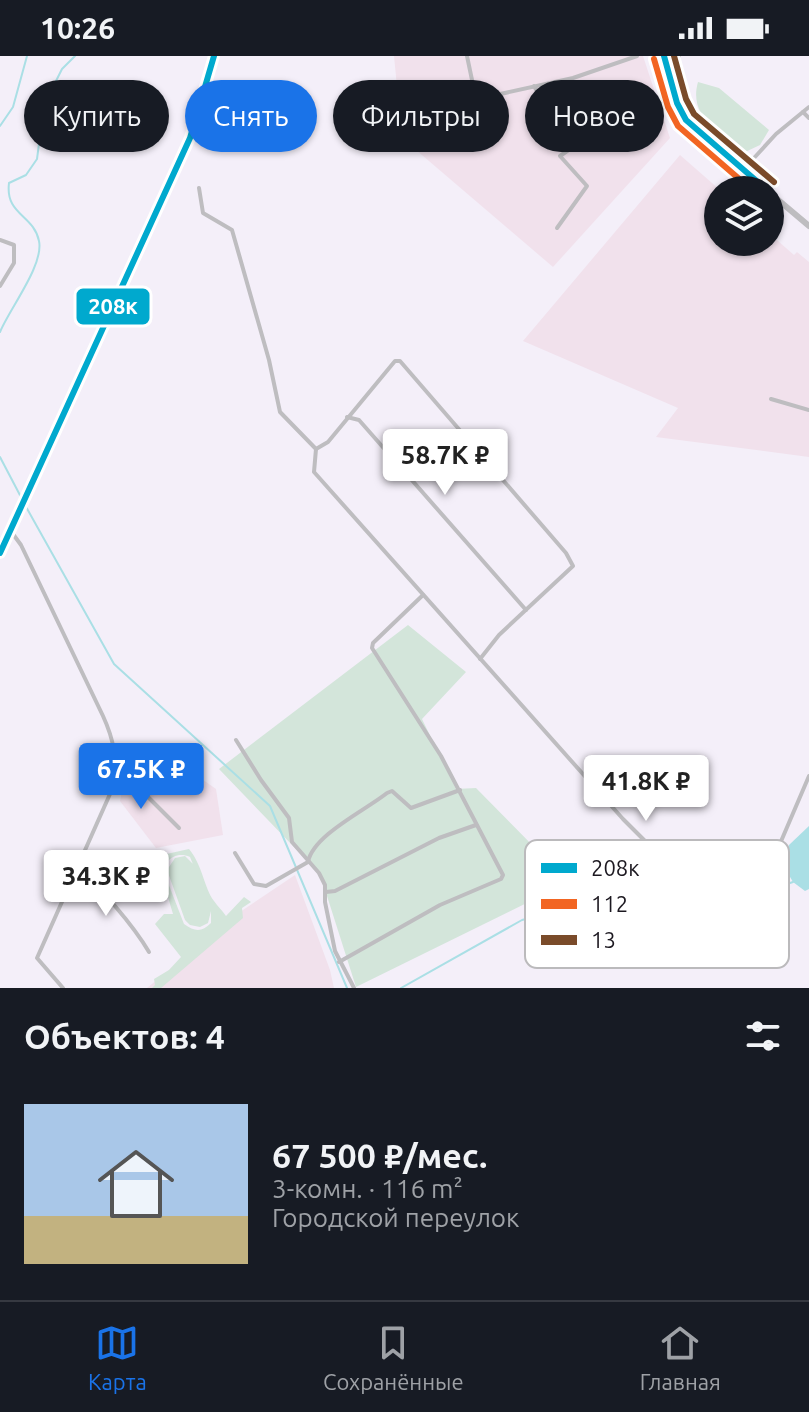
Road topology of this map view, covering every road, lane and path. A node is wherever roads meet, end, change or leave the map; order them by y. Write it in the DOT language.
graph roads {
  1 [pos="214,56"];
  2 [pos="467,56"];
  3 [pos="637,56"];
  4 [pos="679,56"];
  5 [pos="665,58"];
  6 [pos="472,80"];
  7 [pos="563,80"];
  8 [pos="809,107"];
  9 [pos="803,112"];
  10 [pos="809,118"];
  11 [pos="566,152"];
  12 [pos="743,170"];
  13 [pos="750,176"];
  14 [pos="199,188"];
  15 [pos="784,205"];
  16 [pos="809,226"];
  17 [pos="557,228"];
  18 [pos="0,240"];
  19 [pos="0,286"];
  20 [pos="771,399"];
  21 [pos="809,410"];
  22 [pos="347,417"];
  23 [pos="316,449"];
  24 [pos="10,530"];
  25 [pos="0,553"];
  26 [pos="424,594"];
  27 [pos="526,610"];
  28 [pos="480,659"];
  29 [pos="236,740"];
  30 [pos="809,776"];
  31 [pos="115,777"];
  32 [pos="460,790"];
  33 [pos="477,824"];
  34 [pos="179,828"];
  35 [pos="644,840"];
  36 [pos="782,840"];
  37 [pos="235,853"];
  38 [pos="308,862"];
  39 [pos="75,870"];
  40 [pos="326,892"];
  41 [pos="149,952"];
  42 [pos="339,962"];
  43 [pos="63,988"];
  44 [pos="354,988"];
  1 -- 24 [label="main road"];
  2 -- 6 [label="street"];
  3 -- 7 [label="street"];
  4 -- 5 [label="street"];
  5 -- 12 [label="main road"];
  8 -- 9 [label="street"];
  9 -- 10 [label="street"];
  9 -- 12 [label="street"];
  11 -- 17 [label="street"];
  12 -- 13 [label="main road"];
  14 -- 23 [label="street"];
  15 -- 16 [label="main road"];
  18 -- 19 [label="street"];
  20 -- 21 [label="street"];
  22 -- 23 [label="street"];
  22 -- 27 [label="street"];
  22 -- 27 [label="street"];
  23 -- 26 [label="street"];
  24 -- 25 [label="main road"];
  24 -- 31 [label="street"];
  26 -- 28 [label="street"];
  26 -- 32 [label="street"];
  27 -- 28 [label="street"];
  28 -- 35 [label="street"];
  29 -- 38 [label="street"];
  30 -- 36 [label="street"];
  31 -- 34 [label="street"];
  31 -- 39 [label="street"];
  32 -- 33 [label="street"];
  32 -- 38 [label="street"];
  33 -- 40 [label="street"];
  33 -- 42 [label="street"];
  37 -- 38 [label="street"];
  38 -- 40 [label="street"];
  39 -- 41 [label="street"];
  39 -- 43 [label="street"];
  40 -- 42 [label="street"];
  42 -- 44 [label="street"];
}
